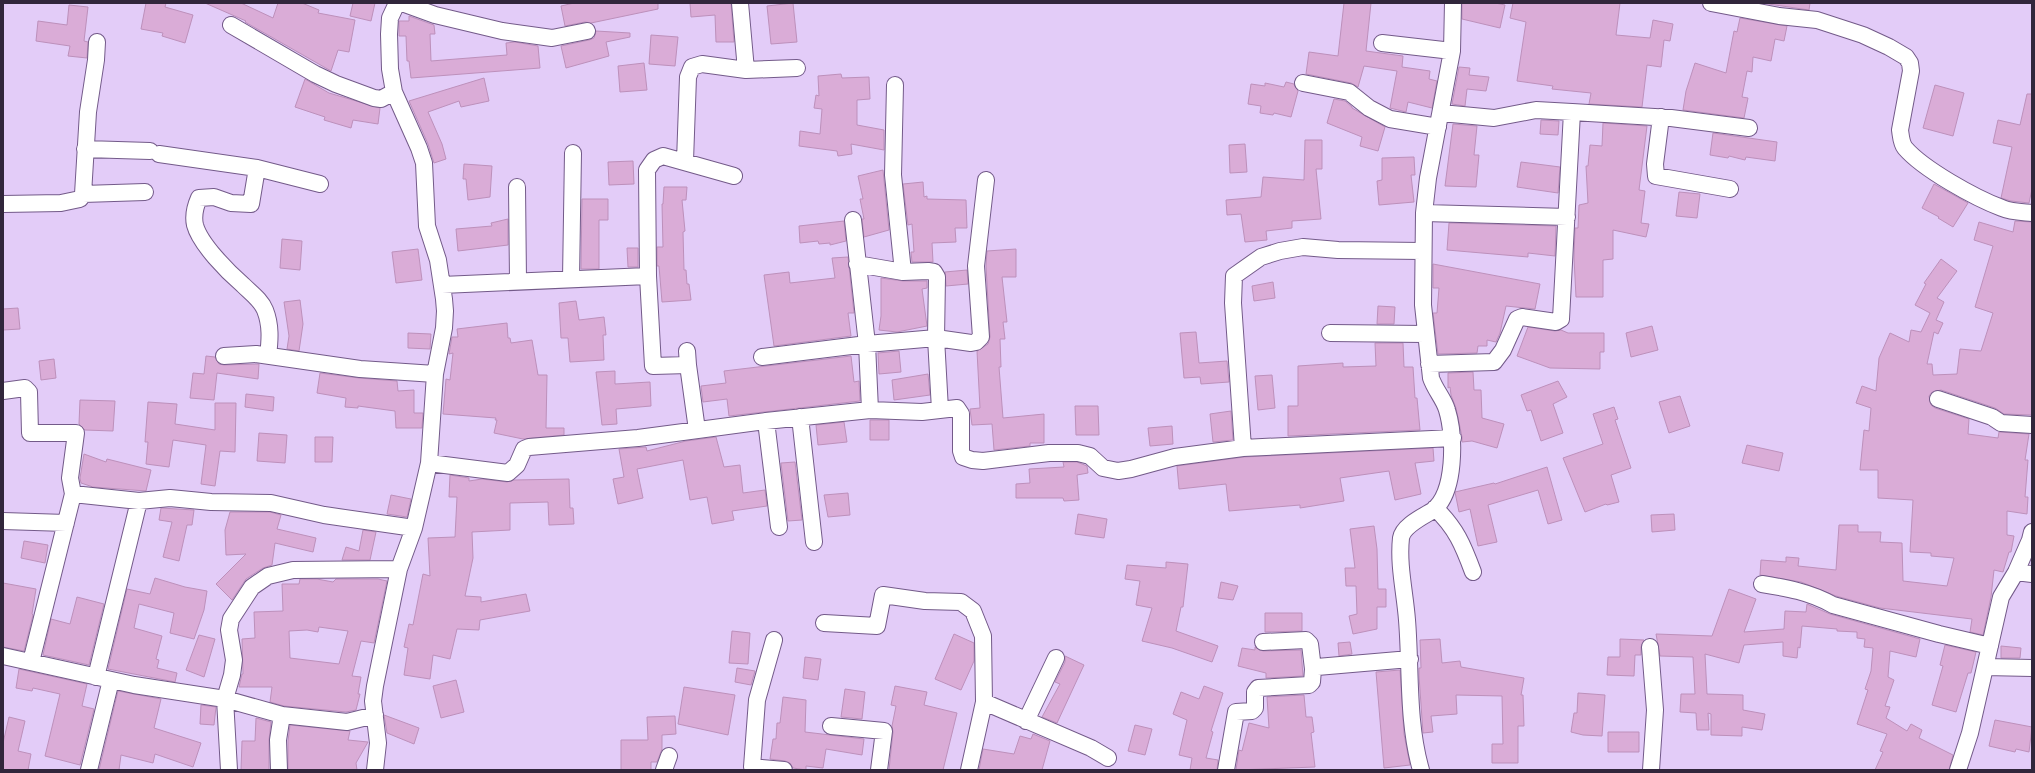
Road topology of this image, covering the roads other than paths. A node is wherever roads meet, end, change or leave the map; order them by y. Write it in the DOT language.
graph roads {
  1 [pos="397,3"];
  2 [pos="402,3"];
  3 [pos="740,3"];
  4 [pos="1452,3"];
  5 [pos="1711,3"];
  6 [pos="232,25"];
  7 [pos="587,31"];
  8 [pos="97,42"];
  9 [pos="1382,43"];
  10 [pos="1452,51"];
  11 [pos="797,68"];
  12 [pos="746,70"];
  13 [pos="1303,83"];
  14 [pos="895,85"];
  15 [pos="394,92"];
  16 [pos="1572,112"];
  17 [pos="1661,117"];
  18 [pos="1439,120"];
  19 [pos="1749,128"];
  20 [pos="84,149"];
  21 [pos="573,153"];
  22 [pos="685,161"];
  23 [pos="257,168"];
  24 [pos="734,176"];
  25 [pos="986,180"];
  26 [pos="320,184"];
  27 [pos="517,187"];
  28 [pos="1730,189"];
  29 [pos="145,192"];
  30 [pos="83,194"];
  31 [pos="3,204"];
  32 [pos="1424,213"];
  33 [pos="2032,213"];
  34 [pos="1567,217"];
  35 [pos="853,220"];
  36 [pos="1422,251"];
  37 [pos="857,264"];
  38 [pos="903,272"];
  39 [pos="648,276"];
  40 [pos="571,279"];
  41 [pos="518,280"];
  42 [pos="442,284"];
  43 [pos="1330,333"];
  44 [pos="1425,334"];
  45 [pos="936,338"];
  46 [pos="867,344"];
  47 [pos="224,356"];
  48 [pos="268,356"];
  49 [pos="762,357"];
  50 [pos="1429,364"];
  51 [pos="435,374"];
  52 [pos="3,391"];
  53 [pos="1938,399"];
  54 [pos="870,410"];
  55 [pos="940,410"];
  56 [pos="800,418"];
  57 [pos="766,420"];
  58 [pos="2032,425"];
  59 [pos="697,430"];
  60 [pos="1453,438"];
  61 [pos="1243,448"];
  62 [pos="429,463"];
  63 [pos="73,494"];
  64 [pos="139,500"];
  65 [pos="1435,508"];
  66 [pos="3,521"];
  67 [pos="66,523"];
  68 [pos="779,527"];
  69 [pos="414,528"];
  70 [pos="2032,532"];
  71 [pos="814,542"];
  72 [pos="399,569"];
  73 [pos="1473,572"];
  74 [pos="2016,572"];
  75 [pos="2032,574"];
  76 [pos="1762,584"];
  77 [pos="824,623"];
  78 [pos="774,640"];
  79 [pos="1263,642"];
  80 [pos="1990,646"];
  81 [pos="1650,647"];
  82 [pos="3,656"];
  83 [pos="1056,658"];
  84 [pos="1410,659"];
  85 [pos="31,662"];
  86 [pos="1313,668"];
  87 [pos="1985,668"];
  88 [pos="2032,668"];
  89 [pos="103,678"];
  90 [pos="225,699"];
  91 [pos="984,702"];
  92 [pos="282,715"];
  93 [pos="375,715"];
  94 [pos="1026,721"];
  95 [pos="831,726"];
  96 [pos="1108,758"];
  97 [pos="89,770"];
  98 [pos="229,770"];
  99 [pos="278,770"];
  100 [pos="375,770"];
  101 [pos="784,770"];
  102 [pos="879,770"];
  103 [pos="969,770"];
  104 [pos="1226,770"];
  105 [pos="1421,770"];
  106 [pos="1651,770"];
  107 [pos="1958,770"];
  1 -- 15 [label="street"];
  2 -- 7 [label="street"];
  3 -- 12 [label="street"];
  4 -- 10 [label="street"];
  5 -- 33 [label="street"];
  6 -- 15 [label="street"];
  8 -- 20 [label="street"];
  9 -- 10 [label="street"];
  10 -- 18 [label="street"];
  11 -- 12 [label="street"];
  12 -- 22 [label="street"];
  13 -- 18 [label="street"];
  14 -- 38 [label="street"];
  15 -- 42 [label="street"];
  16 -- 17 [label="street"];
  16 -- 18 [label="street"];
  16 -- 34 [label="street"];
  17 -- 19 [label="street"];
  17 -- 28 [label="street"];
  18 -- 32 [label="street"];
  20 -- 23 [label="street"];
  20 -- 30 [label="street"];
  21 -- 40 [label="street"];
  22 -- 24 [label="street"];
  22 -- 39 [label="street"];
  23 -- 26 [label="street"];
  23 -- 48 [label="street"];
  25 -- 45 [label="street"];
  27 -- 41 [label="street"];
  29 -- 30 [label="street"];
  30 -- 31 [label="street"];
  32 -- 34 [label="street"];
  32 -- 36 [label="street"];
  34 -- 50 [label="street"];
  35 -- 37 [label="street"];
  36 -- 44 [label="street"];
  36 -- 61 [label="street"];
  37 -- 38 [label="street"];
  37 -- 46 [label="street"];
  38 -- 45 [label="street"];
  39 -- 40 [label="street"];
  39 -- 59 [label="street"];
  40 -- 41 [label="street"];
  41 -- 42 [label="street"];
  42 -- 51 [label="street"];
  43 -- 44 [label="street"];
  44 -- 50 [label="street"];
  45 -- 46 [label="street"];
  45 -- 55 [label="street"];
  46 -- 49 [label="street"];
  46 -- 54 [label="street"];
  47 -- 48 [label="street"];
  48 -- 51 [label="street"];
  50 -- 60 [label="street"];
  51 -- 62 [label="street"];
  52 -- 63 [label="street"];
  53 -- 58 [label="street"];
  54 -- 55 [label="street"];
  54 -- 56 [label="street"];
  55 -- 61 [label="street"];
  56 -- 57 [label="street"];
  56 -- 71 [label="street"];
  57 -- 59 [label="street"];
  57 -- 68 [label="street"];
  59 -- 62 [label="street"];
  60 -- 61 [label="street"];
  60 -- 65 [label="street"];
  62 -- 69 [label="street"];
  63 -- 64 [label="street"];
  63 -- 67 [label="street"];
  64 -- 69 [label="street"];
  64 -- 89 [label="street"];
  65 -- 73 [label="street"];
  65 -- 84 [label="street"];
  66 -- 67 [label="street"];
  67 -- 85 [label="street"];
  69 -- 72 [label="street"];
  70 -- 74 [label="street"];
  72 -- 90 [label="street"];
  72 -- 93 [label="street"];
  74 -- 75 [label="street"];
  74 -- 80 [label="street"];
  76 -- 80 [label="street"];
  77 -- 91 [label="street"];
  78 -- 101 [label="street"];
  79 -- 86 [label="street"];
  80 -- 87 [label="street"];
  81 -- 106 [label="street"];
  82 -- 85 [label="street"];
  83 -- 94 [label="street"];
  84 -- 86 [label="street"];
  84 -- 105 [label="street"];
  85 -- 89 [label="street"];
  86 -- 104 [label="street"];
  87 -- 88 [label="street"];
  87 -- 107 [label="street"];
  89 -- 90 [label="street"];
  89 -- 97 [label="street"];
  90 -- 92 [label="street"];
  90 -- 98 [label="street"];
  91 -- 94 [label="street"];
  91 -- 103 [label="street"];
  92 -- 93 [label="street"];
  92 -- 99 [label="street"];
  93 -- 100 [label="street"];
  94 -- 96 [label="street"];
  95 -- 102 [label="street"];
}
